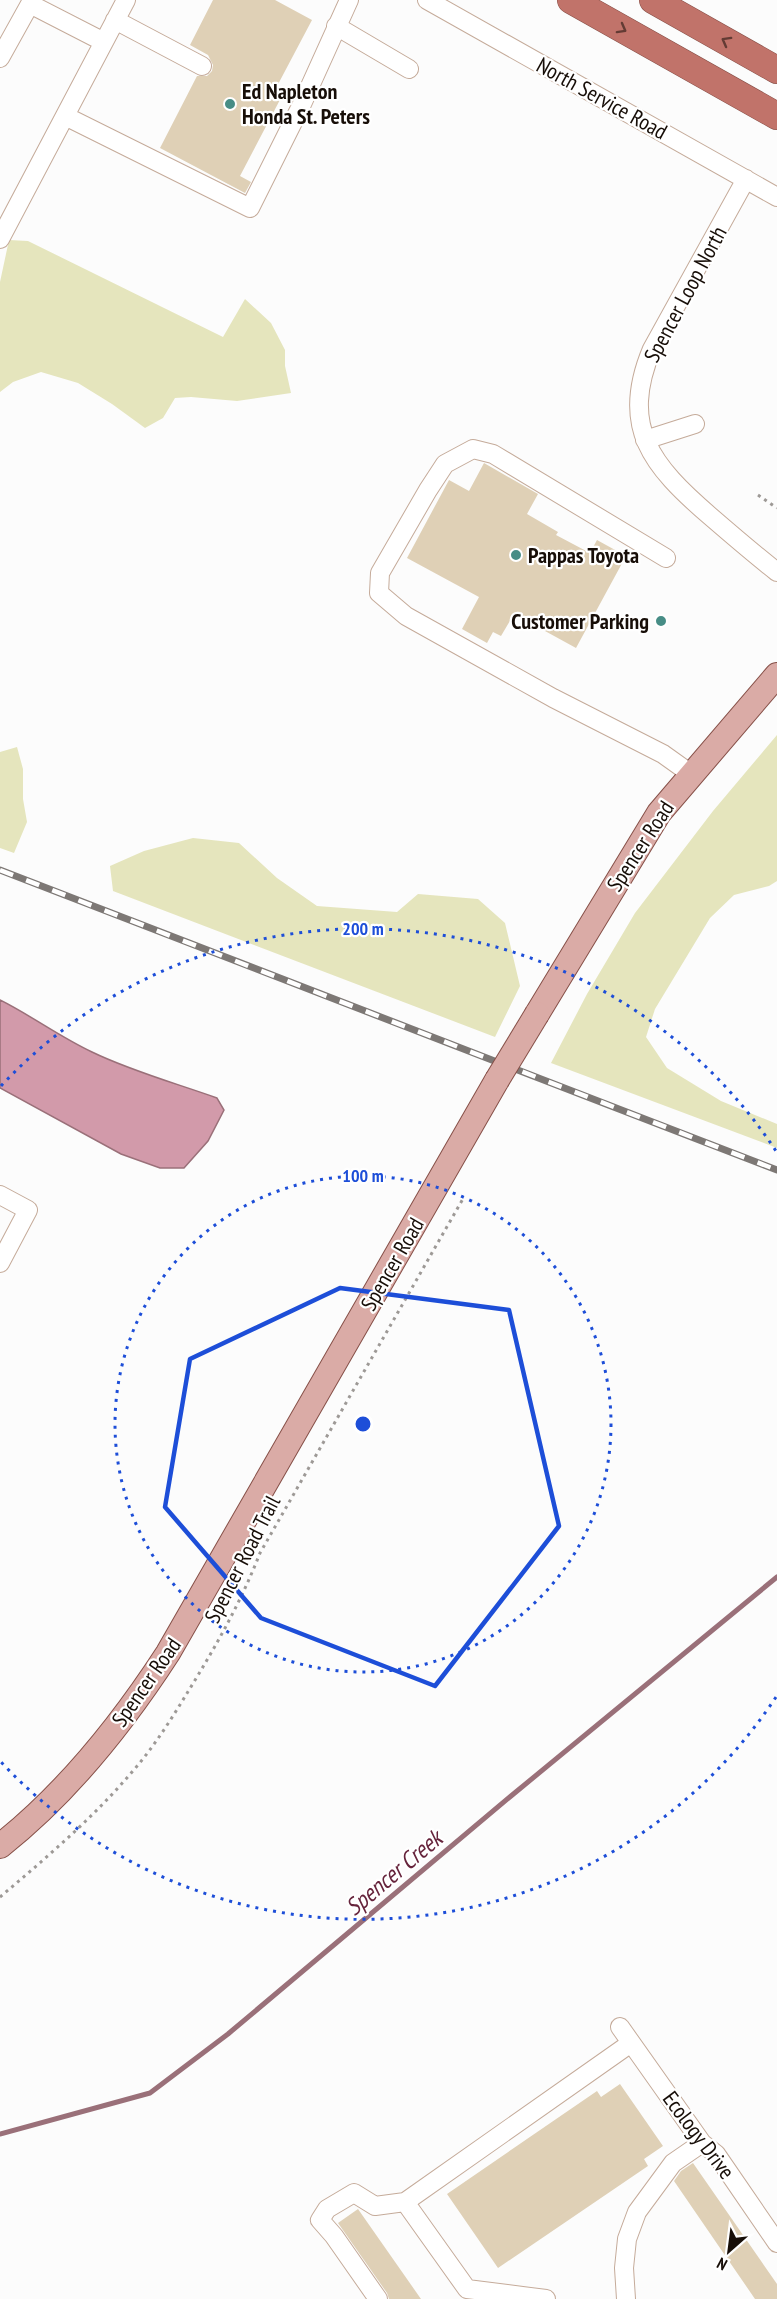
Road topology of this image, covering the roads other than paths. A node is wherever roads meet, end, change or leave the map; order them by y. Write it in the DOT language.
graph roads {
  1 [pos="126,0"];
  2 [pos="349,0"];
  3 [pos="428,0"];
  4 [pos="571,0"];
  5 [pos="653,0"];
  6 [pos="38,3"];
  7 [pos="115,20"];
  8 [pos="336,26"];
  9 [pos="104,42"];
  10 [pos="0,57"];
  11 [pos="202,66"];
  12 [pos="409,69"];
  13 [pos="777,70"];
  14 [pos="65,116"];
  15 [pos="777,116"];
  16 [pos="746,179"];
  17 [pos="777,197"];
  18 [pos="0,239"];
  19 [pos="695,424"];
  20 [pos="645,440"];
  21 [pos="666,558"];
  22 [pos="777,572"];
  23 [pos="777,675"];
  24 [pos="691,774"];
  25 [pos="0,1195"];
  26 [pos="0,1263"];
  27 [pos="0,1846"];
  28 [pos="620,2027"];
  29 [pos="631,2043"];
  30 [pos="702,2143"];
  31 [pos="405,2202"];
  32 [pos="777,2243"];
  33 [pos="466,2294"];
  34 [pos="378,2299"];
  35 [pos="546,2299"];
  36 [pos="626,2299"];
  1 -- 7 [label="street"];
  2 -- 8 [label="street"];
  3 -- 16 [label="street, North Service Road"];
  4 -- 15 [label="highway, one-way"];
  13 -- 5 [label="highway, one-way"];
  6 -- 9 [label="street"];
  6 -- 10 [label="street"];
  7 -- 9 [label="street"];
  7 -- 11 [label="street"];
  8 -- 12 [label="street"];
  8 -- 14 [label="street"];
  9 -- 14 [label="street"];
  14 -- 18 [label="street"];
  16 -- 17 [label="street, North Service Road"];
  16 -- 20 [label="street, Spencer Loop North"];
  19 -- 20 [label="street"];
  20 -- 22 [label="street, Spencer Loop North"];
  21 -- 24 [label="street"];
  23 -- 24 [label="main road, Spencer Road"];
  24 -- 27 [label="main road, Spencer Road, bridge"];
  25 -- 26 [label="street"];
  28 -- 29 [label="street, Ecology Drive"];
  29 -- 30 [label="street, Ecology Drive"];
  29 -- 31 [label="street"];
  30 -- 32 [label="street, Ecology Drive"];
  30 -- 36 [label="street"];
  31 -- 33 [label="street"];
  31 -- 34 [label="street"];
  33 -- 35 [label="street"];
}
